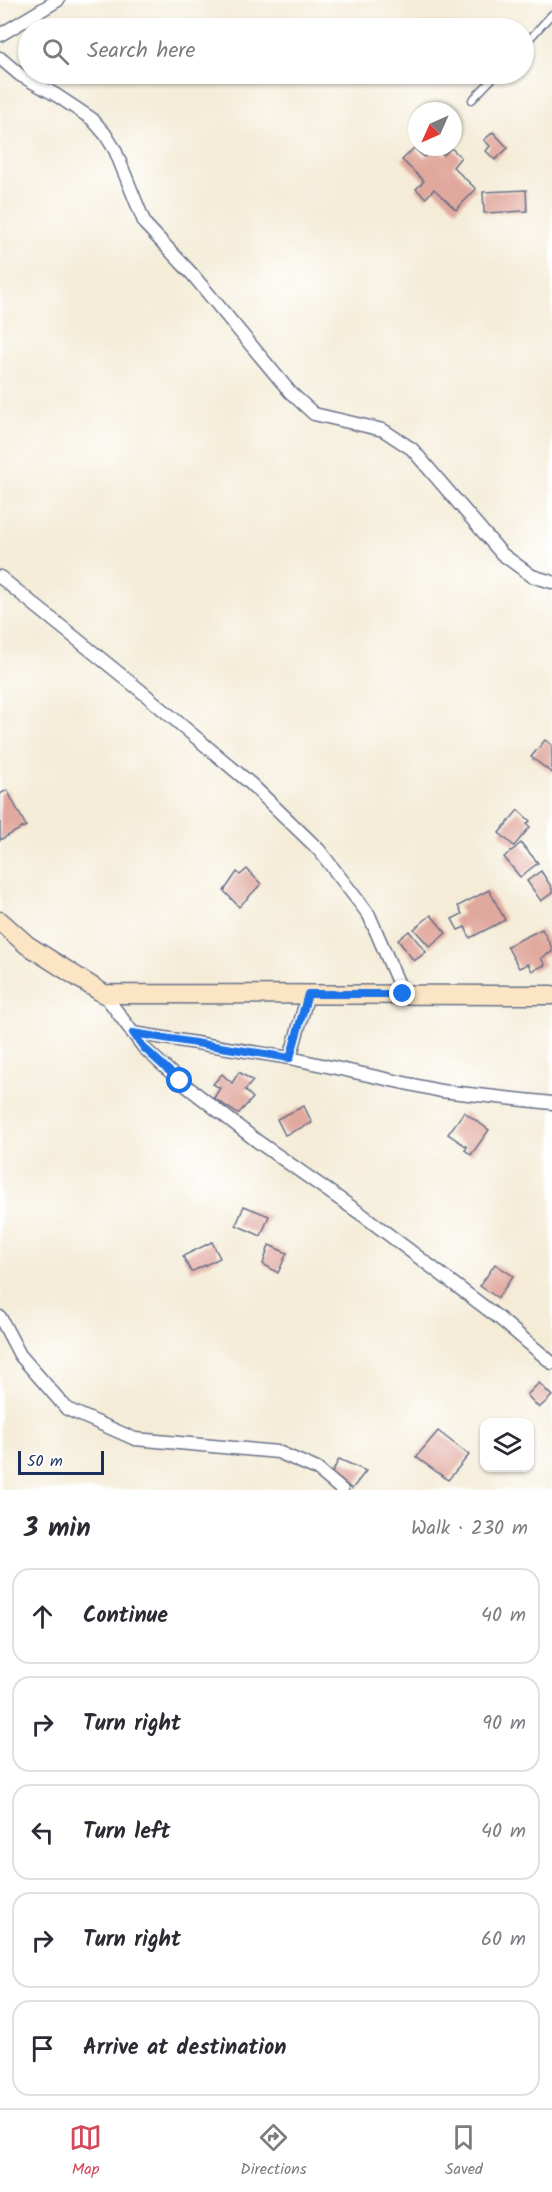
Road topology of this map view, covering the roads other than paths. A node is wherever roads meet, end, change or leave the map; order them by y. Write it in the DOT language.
graph roads {
  1 [pos="58,0"];
  2 [pos="552,14"];
  3 [pos="28,18"];
  4 [pos="18,24"];
  5 [pos="534,34"];
  6 [pos="0,35"];
  7 [pos="0,58"];
  8 [pos="18,73"];
  9 [pos="36,84"];
  10 [pos="487,84"];
  11 [pos="472,100"];
  12 [pos="0,577"];
  13 [pos="552,582"];
  14 [pos="0,921"];
  15 [pos="104,994"];
  16 [pos="308,994"];
  17 [pos="403,994"];
  18 [pos="552,995"];
  19 [pos="133,1033"];
  20 [pos="290,1058"];
  21 [pos="552,1103"];
  22 [pos="0,1317"];
  23 [pos="552,1363"];
  24 [pos="342,1490"];
  1 -- 3 [label="street"];
  2 -- 5 [label="lane"];
  4 -- 6 [label="street"];
  7 -- 8 [label="street"];
  9 -- 13 [label="street"];
  10 -- 11 [label="lane"];
  12 -- 17 [label="street"];
  14 -- 15 [label="main road"];
  15 -- 16 [label="main road"];
  15 -- 19 [label="street"];
  16 -- 17 [label="main road"];
  16 -- 20 [label="street"];
  17 -- 18 [label="main road"];
  19 -- 20 [label="street"];
  19 -- 23 [label="street"];
  20 -- 21 [label="street"];
  22 -- 24 [label="street"];
}
